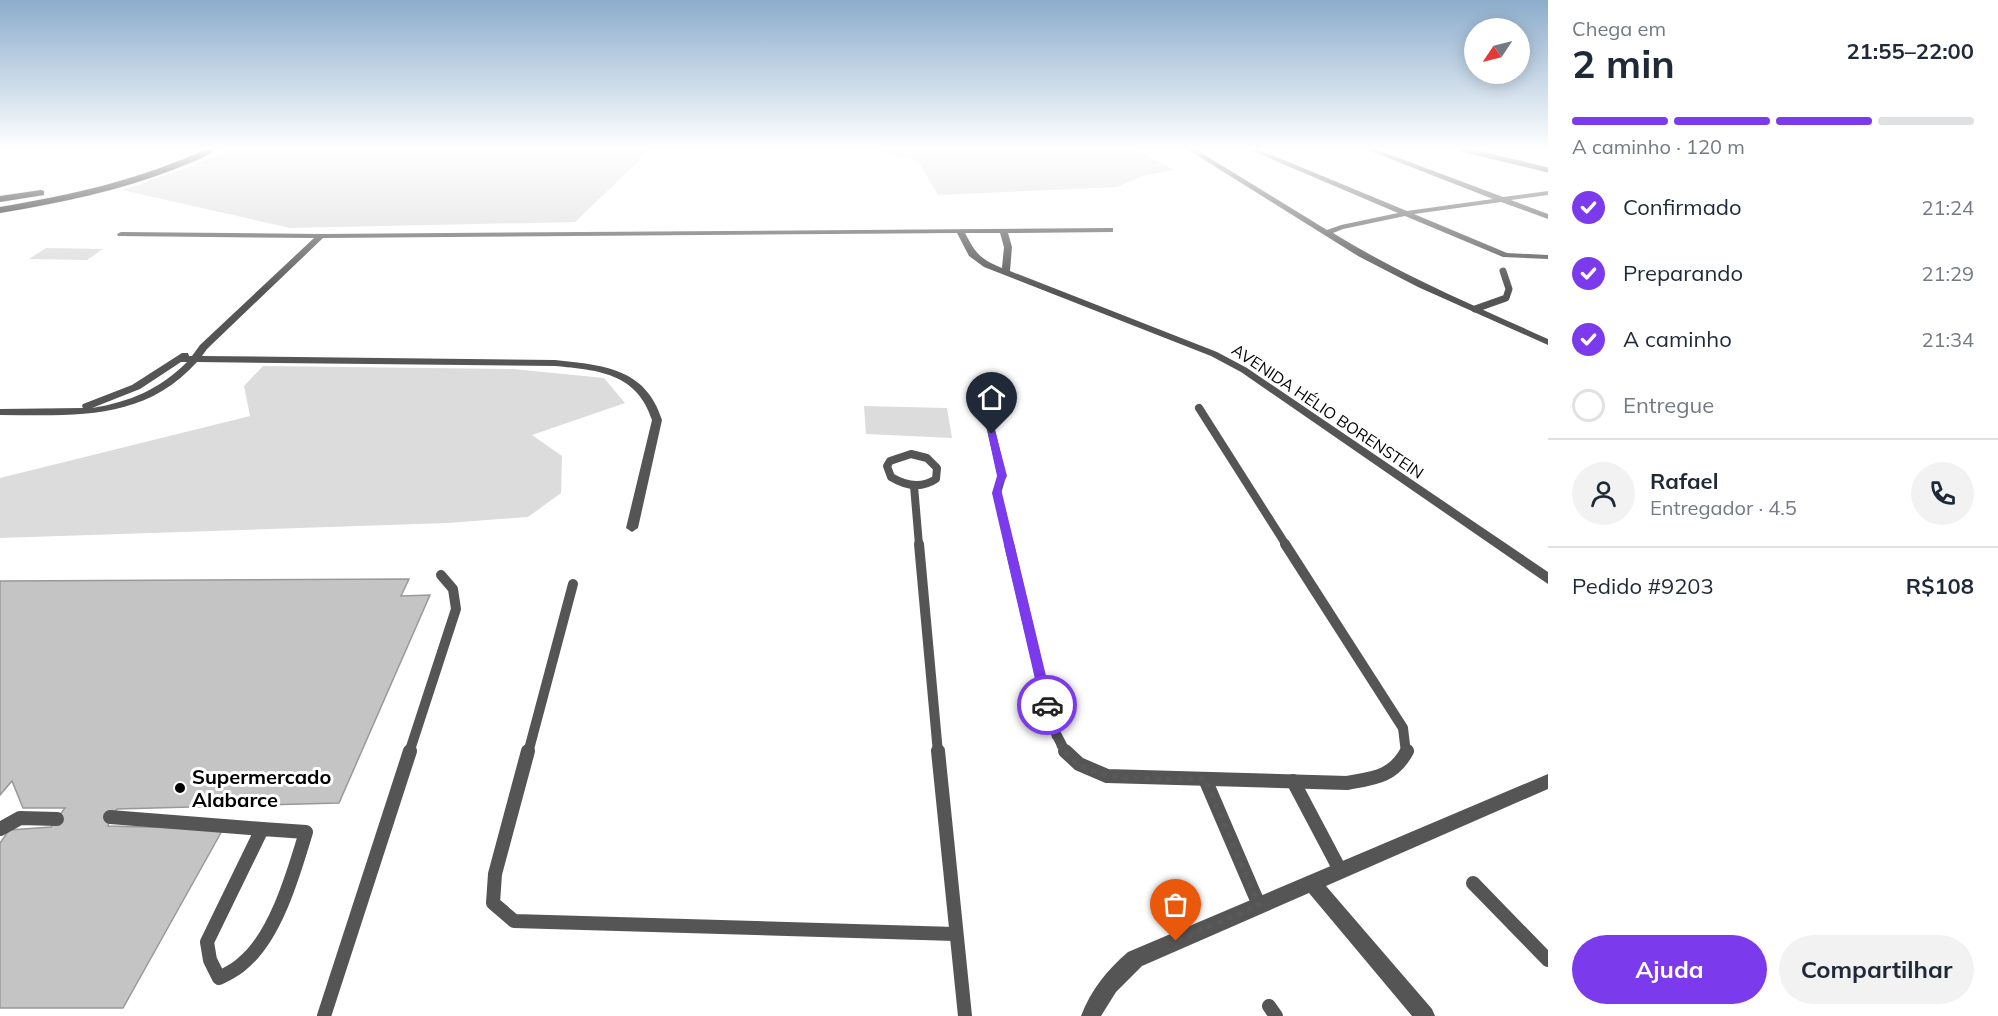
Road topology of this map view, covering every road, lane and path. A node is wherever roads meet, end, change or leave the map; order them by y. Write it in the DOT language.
graph roads {
  1 [pos="68,196"];
  2 [pos="1267,196"];
  3 [pos="1367,196"];
  4 [pos="1492,196"];
  5 [pos="1525,196"];
  6 [pos="1501,200"];
  7 [pos="0,210"];
  8 [pos="1408,213"];
  9 [pos="1548,217"];
  10 [pos="1110,230"];
  11 [pos="961,233"];
  12 [pos="1004,233"];
  13 [pos="1327,233"];
  14 [pos="121,234"];
  15 [pos="321,236"];
  16 [pos="1548,257"];
  17 [pos="1503,271"];
  18 [pos="1006,274"];
  19 [pos="1475,309"];
  20 [pos="1545,339"];
  21 [pos="203,347"];
  22 [pos="178,359"];
  23 [pos="196,359"];
  24 [pos="1199,408"];
  25 [pos="68,411"];
  26 [pos="0,412"];
  27 [pos="987,412"];
  28 [pos="914,486"];
  29 [pos="632,528"];
  30 [pos="441,575"];
  31 [pos="1548,579"];
  32 [pos="573,584"];
  33 [pos="1205,779"];
  34 [pos="1293,781"];
  35 [pos="1548,782"];
  36 [pos="110,817"];
  37 [pos="57,819"];
  38 [pos="262,828"];
  39 [pos="0,829"];
  40 [pos="1340,870"];
  41 [pos="1311,882"];
  42 [pos="1473,883"];
  43 [pos="1259,905"];
  44 [pos="955,934"];
  45 [pos="1548,960"];
  46 [pos="324,1016"];
  47 [pos="965,1016"];
  48 [pos="1090,1016"];
  49 [pos="1425,1016"];
  1 -- 7 [label="main road"];
  2 -- 13 [label="street"];
  3 -- 8 [label="street"];
  4 -- 6 [label="street"];
  5 -- 6 [label="street"];
  6 -- 8 [label="street"];
  6 -- 9 [label="street"];
  8 -- 13 [label="street"];
  8 -- 16 [label="street"];
  10 -- 12 [label="street"];
  11 -- 12 [label="street"];
  11 -- 15 [label="street"];
  11 -- 18 [label="street, AVENIDA HÉLIO BORENSTEIN"];
  12 -- 18 [label="street"];
  13 -- 19 [label="street"];
  14 -- 15 [label="street"];
  15 -- 21 [label="street"];
  17 -- 19 [label="lane"];
  18 -- 31 [label="street, AVENIDA HÉLIO BORENSTEIN"];
  19 -- 20 [label="street"];
  21 -- 22 [label="street"];
  21 -- 23 [label="street"];
  22 -- 23 [label="street"];
  22 -- 25 [label="street"];
  23 -- 25 [label="street"];
  23 -- 29 [label="street"];
  24 -- 34 [label="lane"];
  25 -- 26 [label="street"];
  27 -- 33 [label="lane"];
  28 -- 28 [label="lane"];
  28 -- 44 [label="lane"];
  30 -- 46 [label="lane"];
  32 -- 44 [label="lane"];
  33 -- 34 [label="lane"];
  33 -- 43 [label="lane"];
  34 -- 40 [label="lane"];
  35 -- 40 [label="street"];
  36 -- 38 [label="lane"];
  37 -- 39 [label="lane"];
  38 -- 38 [label="lane"];
  40 -- 41 [label="street"];
  41 -- 43 [label="street"];
  41 -- 49 [label="street"];
  42 -- 45 [label="lane"];
  43 -- 48 [label="street"];
  44 -- 47 [label="lane"];
}
